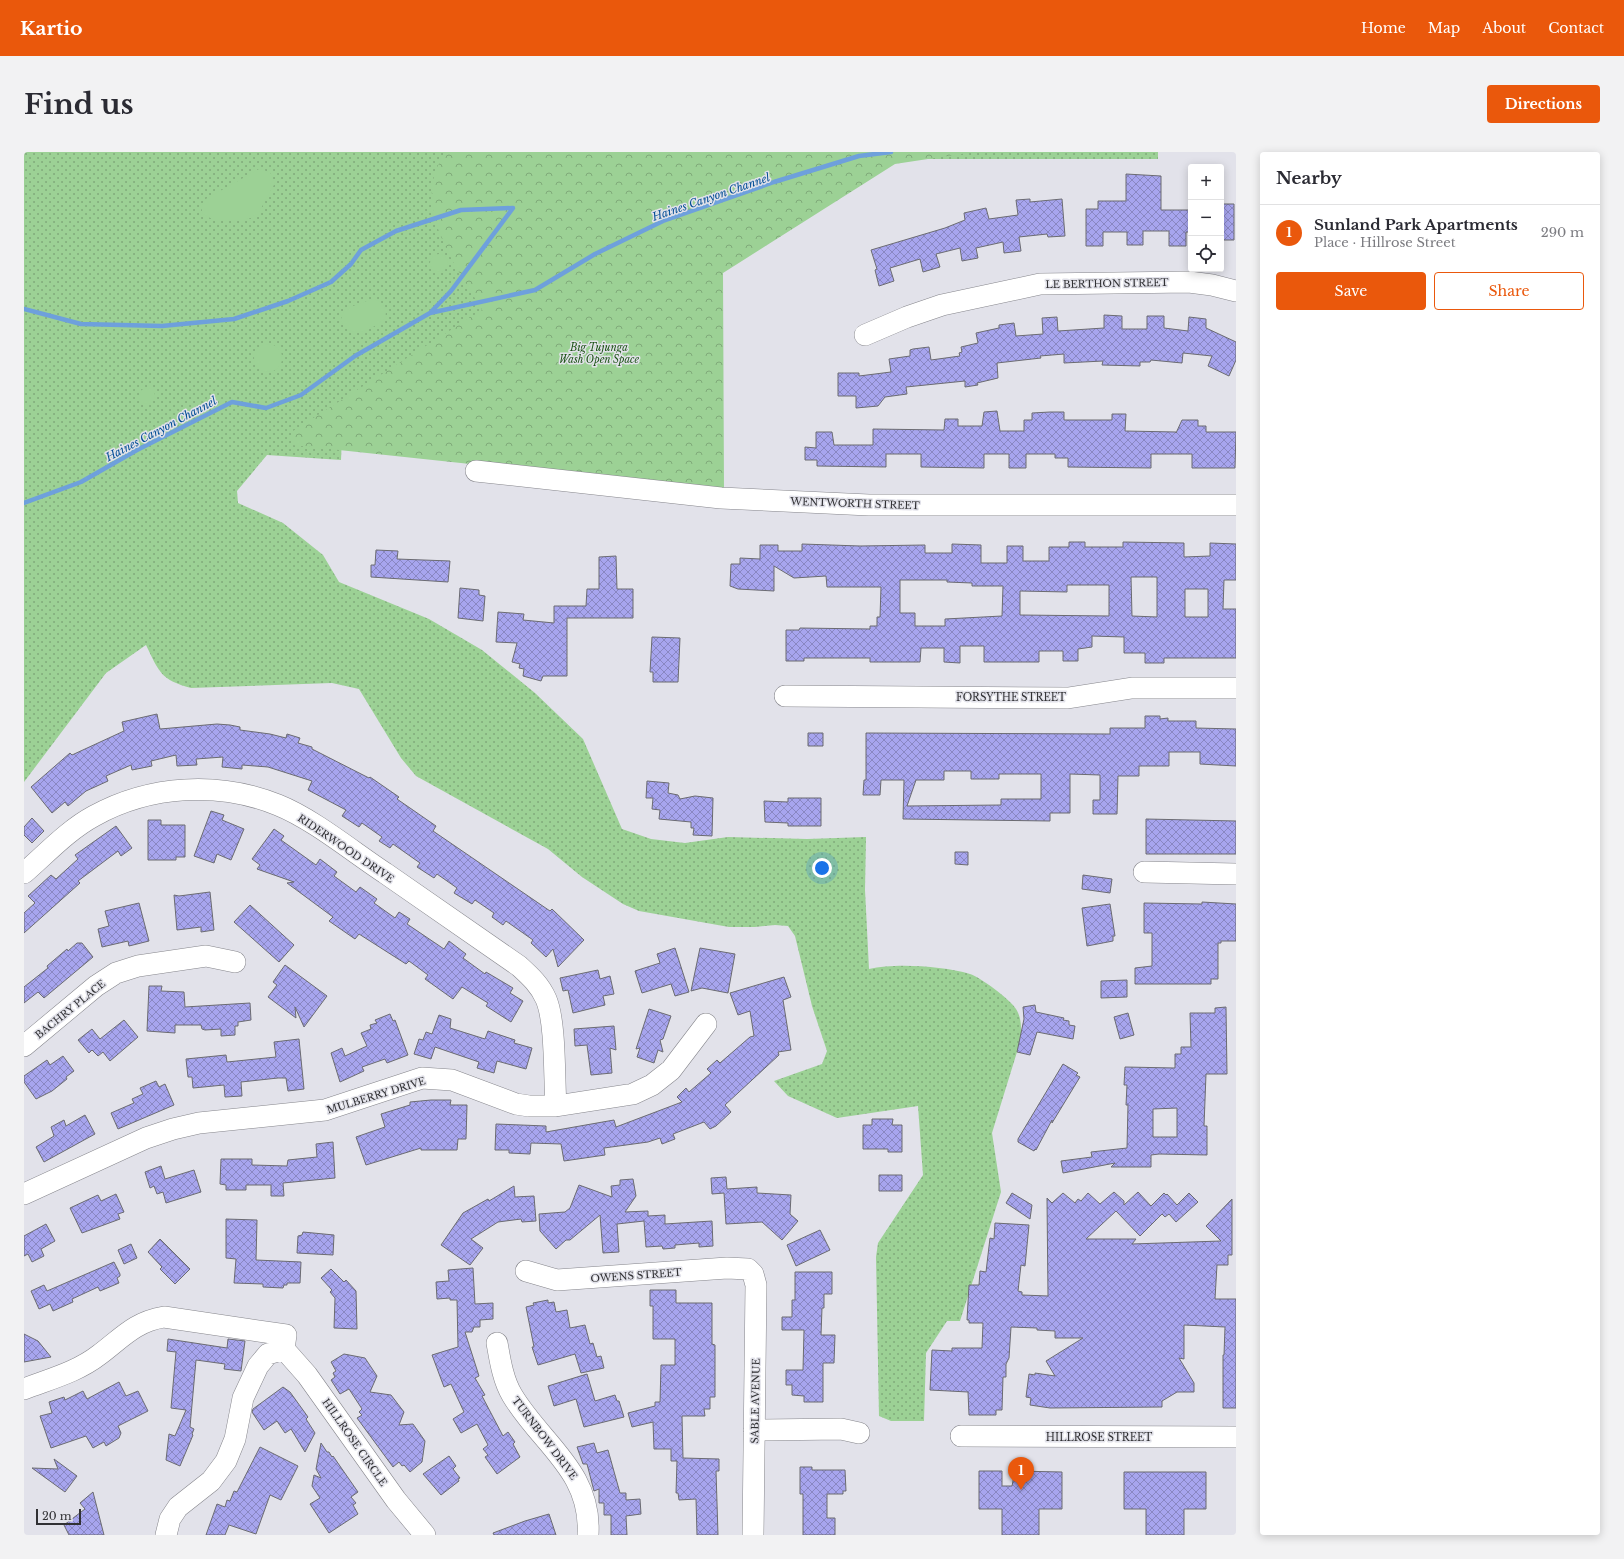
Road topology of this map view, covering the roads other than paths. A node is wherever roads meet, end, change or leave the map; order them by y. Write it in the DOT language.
graph roads {
  1 [pos="1236,291"];
  2 [pos="866,335"];
  3 [pos="476,471"];
  4 [pos="1236,505"];
  5 [pos="1236,688"];
  6 [pos="784,696"];
  7 [pos="1144,872"];
  8 [pos="24,873"];
  9 [pos="1236,874"];
  10 [pos="235,962"];
  11 [pos="706,1024"];
  12 [pos="24,1046"];
  13 [pos="556,1106"];
  14 [pos="24,1194"];
  15 [pos="748,1269"];
  16 [pos="526,1271"];
  17 [pos="285,1342"];
  18 [pos="497,1342"];
  19 [pos="24,1389"];
  20 [pos="754,1430"];
  21 [pos="859,1433"];
  22 [pos="961,1436"];
  23 [pos="1236,1438"];
  24 [pos="166,1535"];
  25 [pos="426,1535"];
  26 [pos="588,1535"];
  27 [pos="753,1535"];
  1 -- 2 [label="street, LE BERTHON STREET"];
  3 -- 4 [label="street, WENTWORTH STREET"];
  5 -- 6 [label="street, FORSYTHE STREET"];
  7 -- 9 [label="street"];
  8 -- 13 [label="street, RIDERWOOD DRIVE"];
  10 -- 12 [label="street, BACHRY PLACE"];
  11 -- 13 [label="street, MULBERRY DRIVE"];
  13 -- 14 [label="street, MULBERRY DRIVE"];
  15 -- 16 [label="street, OWENS STREET"];
  15 -- 20 [label="street, SABLE AVENUE"];
  17 -- 19 [label="street"];
  17 -- 24 [label="street"];
  17 -- 25 [label="street, HILLROSE CIRCLE"];
  18 -- 26 [label="street, TURNBOW DRIVE"];
  20 -- 21 [label="street"];
  20 -- 27 [label="street, SABLE AVENUE"];
  22 -- 23 [label="street, HILLROSE STREET"];
}
